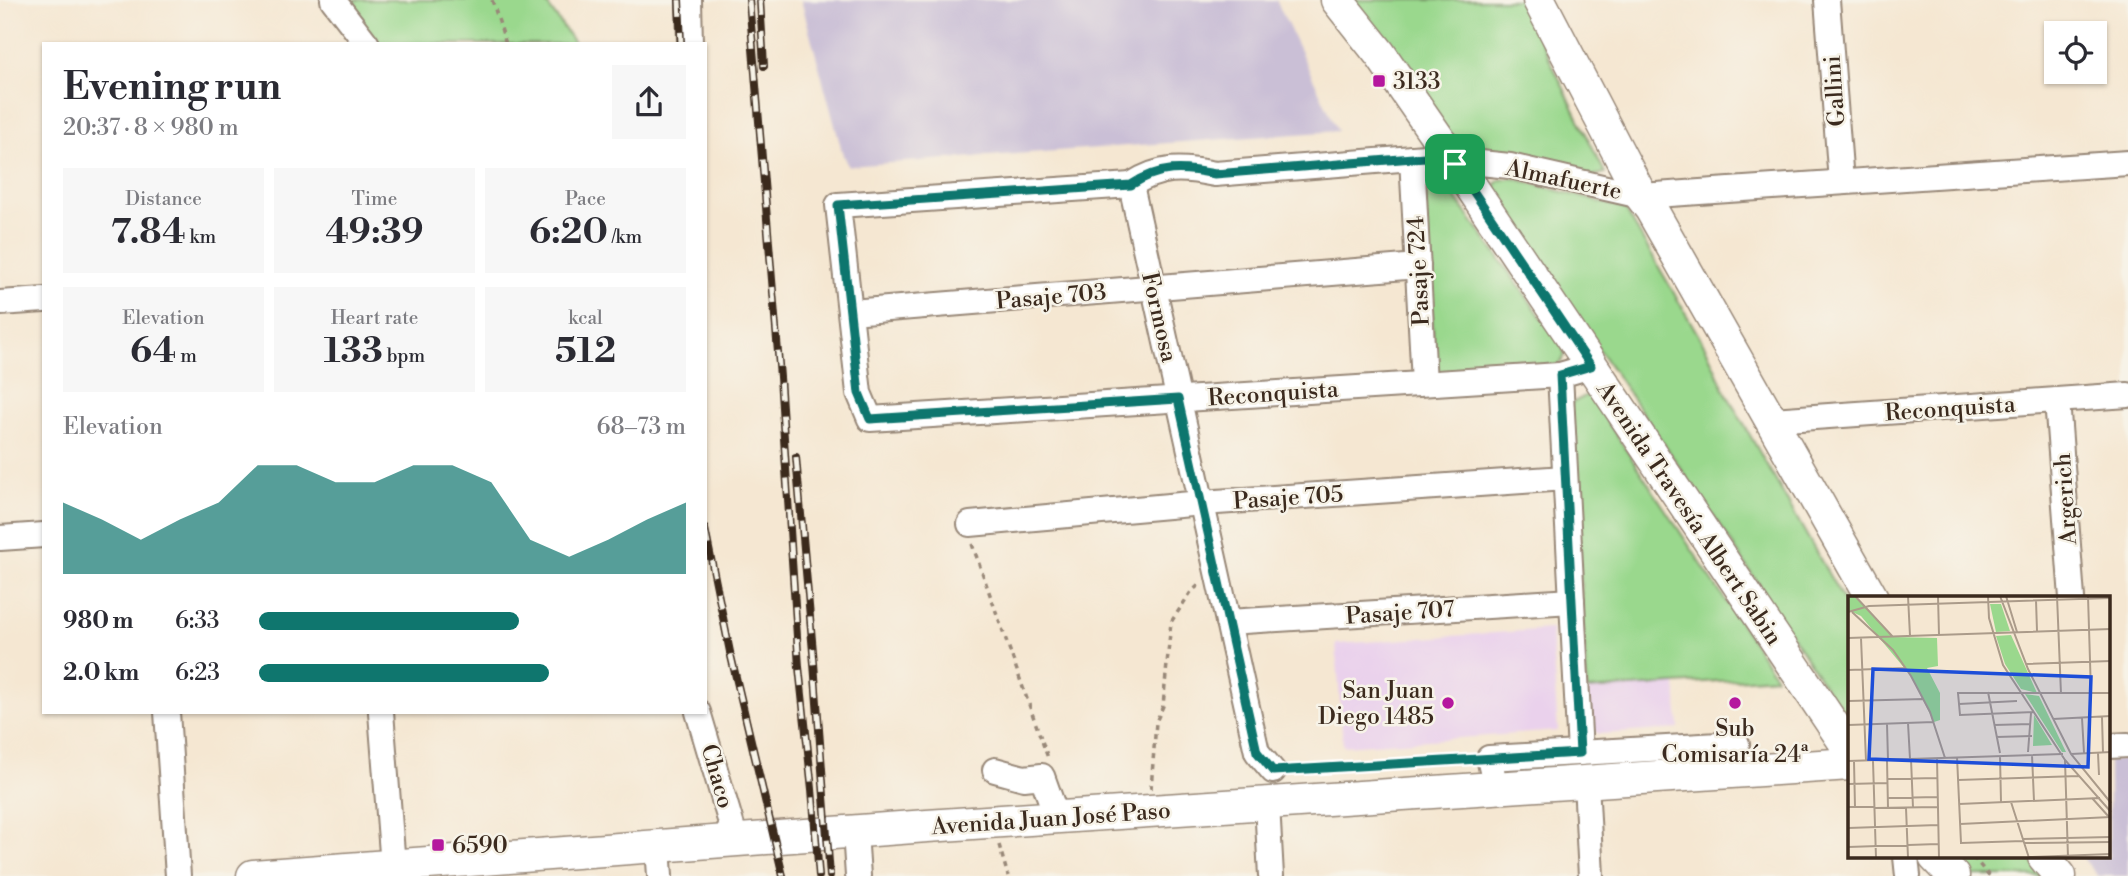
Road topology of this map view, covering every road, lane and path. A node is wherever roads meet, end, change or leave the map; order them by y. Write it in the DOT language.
graph roads {
  1 [pos="333,0"];
  2 [pos="492,0"];
  3 [pos="689,0"];
  4 [pos="1337,0"];
  5 [pos="1539,0"];
  6 [pos="1827,0"];
  7 [pos="365,42"];
  8 [pos="505,42"];
  9 [pos="690,42"];
  10 [pos="1412,158"];
  11 [pos="2128,163"];
  12 [pos="1455,164"];
  13 [pos="1842,182"];
  14 [pos="1131,185"];
  15 [pos="1641,195"];
  16 [pos="1418,266"];
  17 [pos="1153,288"];
  18 [pos="42,300"];
  19 [pos="0,303"];
  20 [pos="851,312"];
  21 [pos="1591,366"];
  22 [pos="1560,375"];
  23 [pos="1424,383"];
  24 [pos="2128,395"];
  25 [pos="1178,399"];
  26 [pos="2057,400"];
  27 [pos="1772,420"];
  28 [pos="1565,478"];
  29 [pos="1202,503"];
  30 [pos="970,524"];
  31 [pos="42,536"];
  32 [pos="0,538"];
  33 [pos="1217,571"];
  34 [pos="1871,596"];
  35 [pos="2072,596"];
  36 [pos="1572,601"];
  37 [pos="1228,622"];
  38 [pos="167,714"];
  39 [pos="381,714"];
  40 [pos="699,714"];
  41 [pos="1737,744"];
  42 [pos="2128,745"];
  43 [pos="2110,746"];
  44 [pos="1848,747"];
  45 [pos="1848,764"];
  46 [pos="1583,767"];
  47 [pos="995,770"];
  48 [pos="1273,771"];
  49 [pos="1492,773"];
  50 [pos="1042,776"];
  51 [pos="1267,804"];
  52 [pos="1150,812"];
  53 [pos="1057,818"];
  54 [pos="993,822"];
  55 [pos="855,832"];
  56 [pos="736,840"];
  57 [pos="1906,858"];
  58 [pos="1936,858"];
  59 [pos="1974,858"];
  60 [pos="2045,858"];
  61 [pos="659,861"];
  62 [pos="402,869"];
  63 [pos="178,876"];
  64 [pos="253,876"];
  65 [pos="858,876"];
  66 [pos="1008,876"];
  67 [pos="1271,876"];
  68 [pos="1591,876"];
  69 [pos="1908,876"];
  70 [pos="1953,876"];
  71 [pos="1989,876"];
  72 [pos="2060,876"];
  1 -- 7 [label="street"];
  2 -- 8 [label="path"];
  3 -- 9 [label="street"];
  4 -- 12 [label="main road, Avenida Travesía Albert Sabin"];
  5 -- 15 [label="main road"];
  6 -- 13 [label="street, Gallini"];
  10 -- 12 [label="street, Almafuerte"];
  10 -- 14 [label="street, Almafuerte"];
  10 -- 16 [label="street, Pasaje 724"];
  11 -- 13 [label="street, Almafuerte"];
  12 -- 15 [label="street, Almafuerte"];
  12 -- 21 [label="main road, Avenida Travesía Albert Sabin"];
  13 -- 15 [label="street, Almafuerte"];
  14 -- 17 [label="street, Formosa"];
  14 -- 20 [label="street, Almafuerte"];
  15 -- 27 [label="main road"];
  16 -- 17 [label="street, Pasaje 703"];
  16 -- 23 [label="street, Pasaje 724"];
  17 -- 20 [label="street, Pasaje 703"];
  17 -- 25 [label="street, Formosa"];
  18 -- 19 [label="street"];
  20 -- 25 [label="street, Reconquista"];
  21 -- 22 [label="street, Reconquista"];
  21 -- 44 [label="main road, Avenida Travesía Albert Sabin"];
  22 -- 23 [label="street, Reconquista"];
  22 -- 28 [label="street"];
  23 -- 25 [label="street, Reconquista"];
  24 -- 26 [label="street, Reconquista"];
  25 -- 29 [label="street, Formosa"];
  26 -- 27 [label="street, Reconquista"];
  26 -- 35 [label="street, Argerich"];
  27 -- 34 [label="main road"];
  28 -- 29 [label="street, Pasaje 705"];
  28 -- 36 [label="street"];
  29 -- 30 [label="street, Pasaje 705"];
  29 -- 33 [label="street, Formosa"];
  30 -- 50 [label="path"];
  31 -- 32 [label="street"];
  33 -- 37 [label="street, Formosa"];
  33 -- 52 [label="path"];
  36 -- 37 [label="street, Pasaje 707"];
  36 -- 46 [label="street"];
  37 -- 48 [label="street, Formosa"];
  38 -- 63 [label="street"];
  39 -- 62 [label="street"];
  40 -- 56 [label="street, Chaco"];
  41 -- 46 [label="street"];
  42 -- 43 [label="street"];
  45 -- 46 [label="main road, Avenida Juan José Paso"];
  46 -- 49 [label="main road, Avenida Juan José Paso"];
  46 -- 68 [label="street"];
  47 -- 50 [label="street"];
  48 -- 49 [label="path"];
  49 -- 51 [label="main road, Avenida Juan José Paso"];
  50 -- 53 [label="street"];
  51 -- 52 [label="main road, Avenida Juan José Paso"];
  51 -- 67 [label="street"];
  52 -- 53 [label="main road, Avenida Juan José Paso"];
  53 -- 54 [label="main road, Avenida Juan José Paso"];
  54 -- 55 [label="main road, Avenida Juan José Paso"];
  54 -- 66 [label="path"];
  55 -- 56 [label="main road, Avenida Juan José Paso"];
  55 -- 65 [label="street"];
  56 -- 61 [label="main road, Avenida Juan José Paso"];
  57 -- 69 [label="street"];
  58 -- 70 [label="main road"];
  59 -- 71 [label="path"];
  60 -- 72 [label="main road"];
  61 -- 62 [label="main road, Avenida Juan José Paso"];
  62 -- 64 [label="main road, Avenida Juan José Paso"];
}
